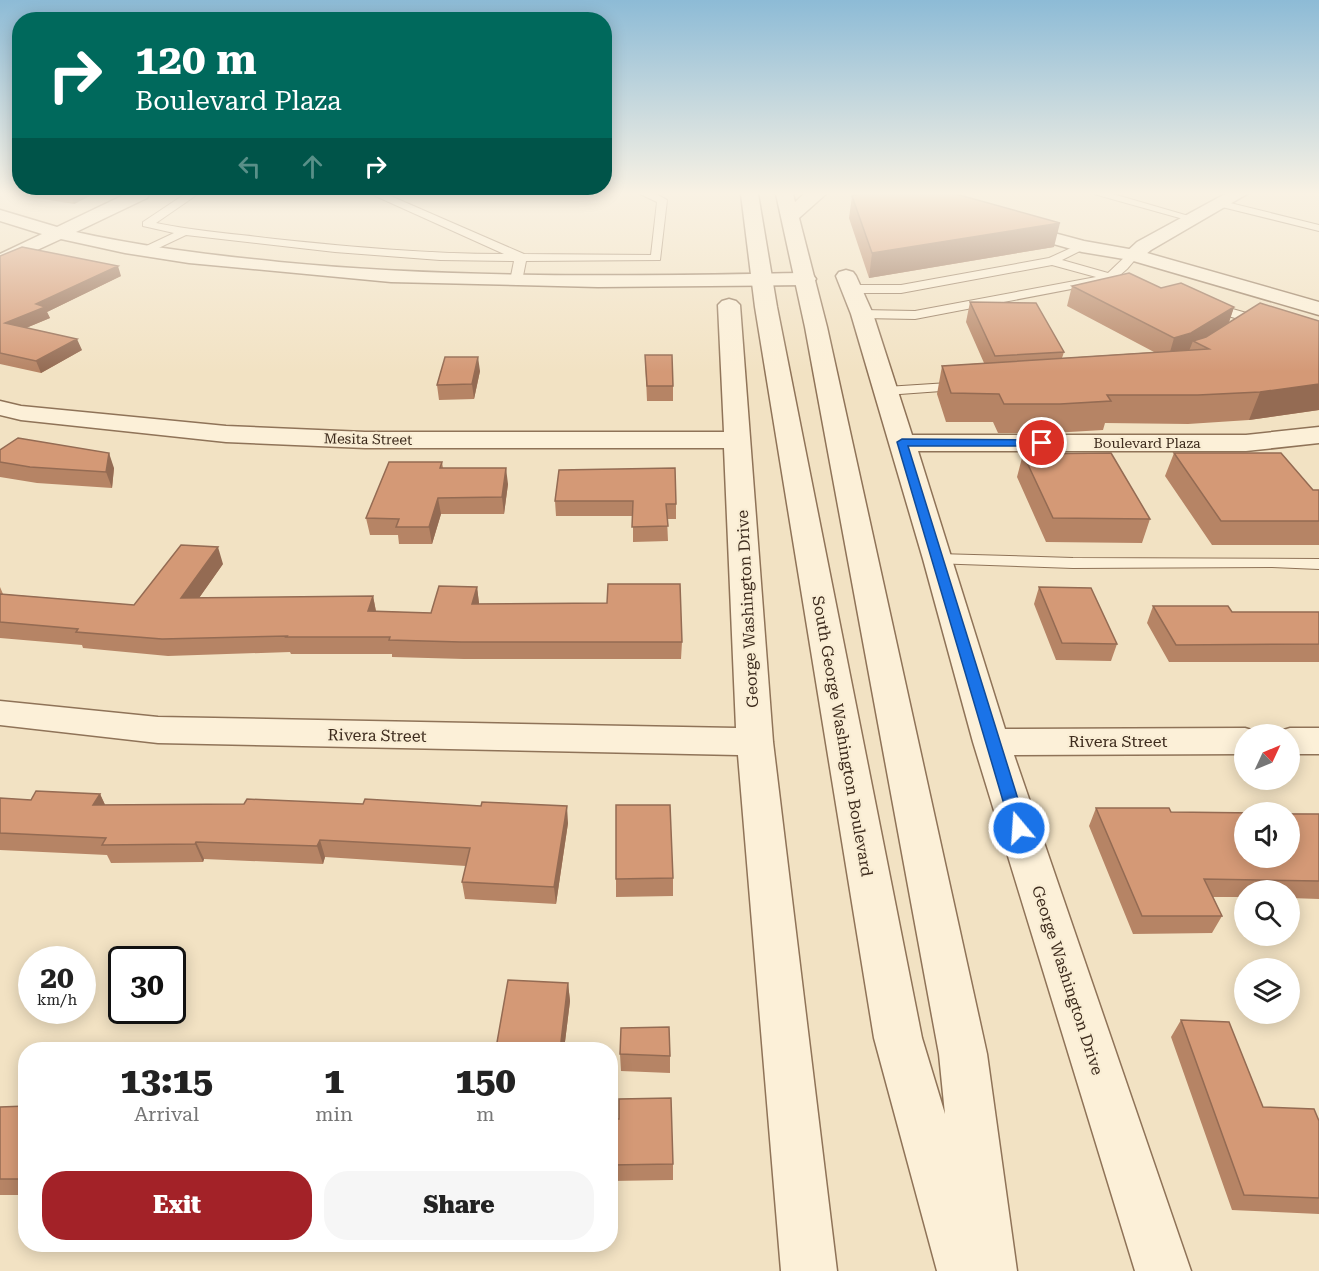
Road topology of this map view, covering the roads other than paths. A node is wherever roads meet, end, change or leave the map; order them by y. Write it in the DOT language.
graph roads {
  1 [pos="16,253"];
  2 [pos="163,253"];
  3 [pos="330,253"];
  4 [pos="392,253"];
  5 [pos="513,253"];
  6 [pos="656,253"];
  7 [pos="758,253"];
  8 [pos="799,253"];
  9 [pos="1067,253"];
  10 [pos="1123,253"];
  11 [pos="1128,253"];
  12 [pos="1132,255"];
  13 [pos="521,257"];
  14 [pos="0,261"];
  15 [pos="1052,261"];
  16 [pos="308,271"];
  17 [pos="806,279"];
  18 [pos="1115,279"];
  19 [pos="762,280"];
  20 [pos="516,281"];
  21 [pos="853,293"];
  22 [pos="1286,299"];
  23 [pos="1198,303"];
  24 [pos="729,305"];
  25 [pos="1319,309"];
  26 [pos="1254,319"];
  27 [pos="1276,326"];
  28 [pos="1236,331"];
  29 [pos="980,385"];
  30 [pos="886,391"];
  31 [pos="0,408"];
  32 [pos="1319,435"];
  33 [pos="737,440"];
  34 [pos="902,442"];
  35 [pos="938,559"];
  36 [pos="1319,564"];
  37 [pos="0,713"];
  38 [pos="991,741"];
  39 [pos="1234,741"];
  40 [pos="1300,741"];
  41 [pos="1319,741"];
  42 [pos="755,742"];
  43 [pos="809,1271"];
  44 [pos="964,1271"];
  45 [pos="989,1271"];
  46 [pos="1163,1271"];
  1 -- 14 [label="street"];
  2 -- 16 [label="street"];
  3 -- 16 [label="lane"];
  4 -- 13 [label="lane"];
  5 -- 13 [label="lane"];
  6 -- 13 [label="lane"];
  7 -- 19 [label="street, South George Washington Boulevard"];
  8 -- 17 [label="street"];
  9 -- 15 [label="lane"];
  10 -- 12 [label="street"];
  11 -- 12 [label="street"];
  12 -- 18 [label="lane"];
  12 -- 22 [label="street"];
  13 -- 20 [label="lane"];
  15 -- 18 [label="lane"];
  15 -- 21 [label="lane"];
  16 -- 20 [label="street"];
  17 -- 19 [label="street"];
  17 -- 45 [label="street"];
  18 -- 21 [label="lane"];
  19 -- 20 [label="street"];
  19 -- 44 [label="street, South George Washington Boulevard"];
  21 -- 30 [label="street, George Washington Drive"];
  22 -- 25 [label="street"];
  22 -- 26 [label="lane"];
  23 -- 26 [label="lane"];
  24 -- 33 [label="street, George Washington Drive"];
  26 -- 27 [label="lane"];
  26 -- 28 [label="lane"];
  29 -- 30 [label="lane"];
  30 -- 34 [label="street, George Washington Drive"];
  31 -- 33 [label="street, Mesita Street"];
  32 -- 34 [label="street, Boulevard Plaza"];
  33 -- 42 [label="street, George Washington Drive"];
  34 -- 35 [label="street, George Washington Drive"];
  35 -- 36 [label="lane"];
  35 -- 38 [label="street, George Washington Drive"];
  37 -- 42 [label="street, Rivera Street"];
  38 -- 39 [label="street, Rivera Street"];
  38 -- 46 [label="street, George Washington Drive"];
  40 -- 41 [label="street"];
  42 -- 43 [label="street, George Washington Drive"];
}
